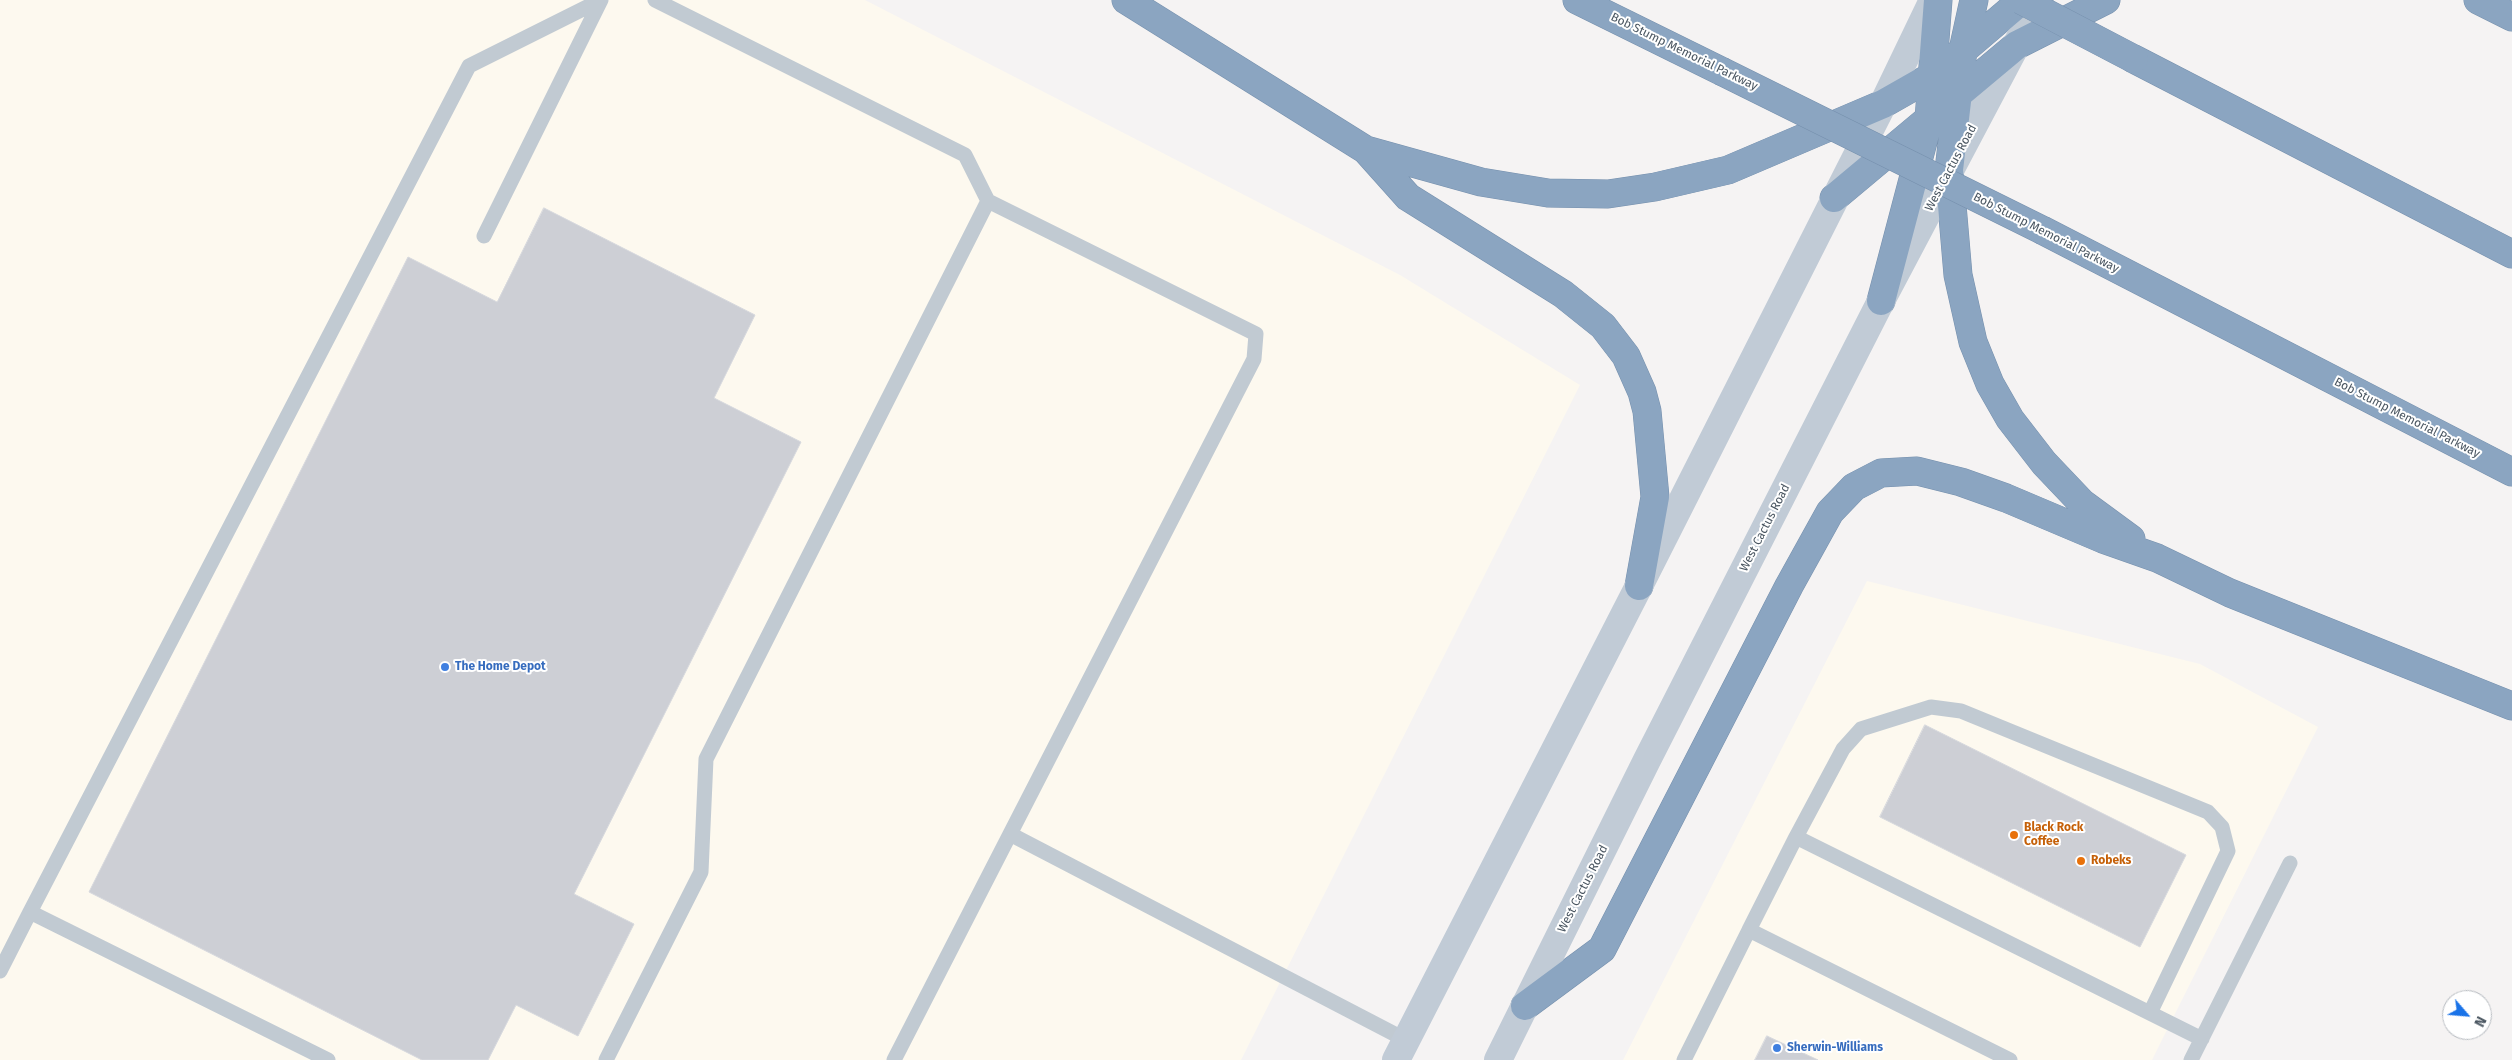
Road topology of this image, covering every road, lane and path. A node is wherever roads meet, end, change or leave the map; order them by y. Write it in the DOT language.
graph roads {
  1 [pos="601,0"];
  2 [pos="654,0"];
  3 [pos="1126,0"];
  4 [pos="1577,0"];
  5 [pos="1933,0"];
  6 [pos="1938,0"];
  7 [pos="1974,0"];
  8 [pos="2021,0"];
  9 [pos="2040,0"];
  10 [pos="2106,0"];
  11 [pos="2478,0"];
  12 [pos="2512,17"];
  13 [pos="2017,45"];
  14 [pos="1963,50"];
  15 [pos="1934,75"];
  16 [pos="1960,94"];
  17 [pos="1883,104"];
  18 [pos="1929,119"];
  19 [pos="1366,150"];
  20 [pos="1949,170"];
  21 [pos="1834,198"];
  22 [pos="988,201"];
  23 [pos="484,236"];
  24 [pos="2512,254"];
  25 [pos="1881,301"];
  26 [pos="2512,472"];
  27 [pos="2157,558"];
  28 [pos="1639,586"];
  29 [pos="2512,706"];
  30 [pos="1010,834"];
  31 [pos="1796,837"];
  32 [pos="2290,863"];
  33 [pos="30,912"];
  34 [pos="1749,930"];
  35 [pos="0,971"];
  36 [pos="1525,1006"];
  37 [pos="2150,1013"];
  38 [pos="2202,1039"];
  39 [pos="1401,1050"];
  40 [pos="328,1060"];
  41 [pos="606,1060"];
  42 [pos="894,1060"];
  43 [pos="1498,1060"];
  44 [pos="1684,1060"];
  45 [pos="2010,1060"];
  46 [pos="2191,1060"];
  1 -- 23 [label="lane"];
  1 -- 33 [label="lane"];
  2 -- 22 [label="lane"];
  3 -- 19 [label="highway"];
  4 -- 26 [label="highway, Bob Stump Memorial Parkway, bridge"];
  5 -- 17 [label="main road"];
  6 -- 15 [label="highway"];
  7 -- 14 [label="highway"];
  8 -- 14 [label="highway"];
  8 -- 24 [label="highway, bridge"];
  9 -- 13 [label="main road, West Cactus Road"];
  10 -- 13 [label="highway"];
  11 -- 12 [label="highway"];
  13 -- 16 [label="highway"];
  13 -- 20 [label="main road, West Cactus Road"];
  14 -- 15 [label="highway"];
  14 -- 16 [label="highway"];
  15 -- 17 [label="highway"];
  15 -- 18 [label="highway"];
  16 -- 18 [label="highway"];
  16 -- 20 [label="highway"];
  17 -- 19 [label="highway"];
  17 -- 21 [label="main road"];
  18 -- 21 [label="highway"];
  18 -- 25 [label="highway"];
  19 -- 28 [label="highway"];
  20 -- 25 [label="main road, West Cactus Road"];
  20 -- 27 [label="highway"];
  21 -- 28 [label="main road"];
  22 -- 30 [label="lane"];
  22 -- 41 [label="lane"];
  25 -- 36 [label="main road, West Cactus Road"];
  27 -- 29 [label="highway"];
  27 -- 36 [label="highway"];
  28 -- 39 [label="main road"];
  30 -- 39 [label="lane"];
  30 -- 42 [label="lane"];
  31 -- 34 [label="lane"];
  31 -- 37 [label="lane"];
  31 -- 37 [label="lane"];
  32 -- 38 [label="lane"];
  33 -- 35 [label="lane"];
  33 -- 40 [label="lane"];
  34 -- 44 [label="lane"];
  34 -- 45 [label="lane"];
  36 -- 43 [label="main road, West Cactus Road"];
  37 -- 38 [label="lane"];
  38 -- 46 [label="lane"];
}
